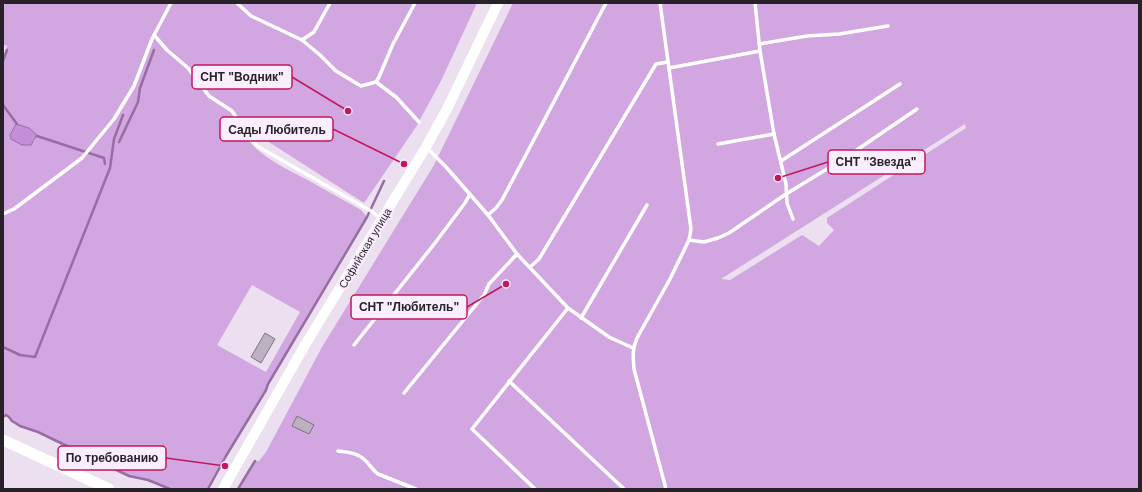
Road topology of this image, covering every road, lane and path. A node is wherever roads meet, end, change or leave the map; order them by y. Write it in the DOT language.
graph roads {
  1 [pos="171,3"];
  2 [pos="237,3"];
  3 [pos="330,3"];
  4 [pos="415,3"];
  5 [pos="498,3"];
  6 [pos="606,3"];
  7 [pos="660,3"];
  8 [pos="755,3"];
  9 [pos="888,26"];
  10 [pos="154,35"];
  11 [pos="302,40"];
  12 [pos="759,44"];
  13 [pos="760,51"];
  14 [pos="668,62"];
  15 [pos="669,68"];
  16 [pos="376,82"];
  17 [pos="900,84"];
  18 [pos="917,109"];
  19 [pos="419,122"];
  20 [pos="774,134"];
  21 [pos="718,144"];
  22 [pos="426,147"];
  23 [pos="781,161"];
  24 [pos="470,194"];
  25 [pos="786,194"];
  26 [pos="647,205"];
  27 [pos="3,214"];
  28 [pos="488,215"];
  29 [pos="793,219"];
  30 [pos="382,220"];
  31 [pos="689,240"];
  32 [pos="517,254"];
  33 [pos="530,267"];
  34 [pos="568,308"];
  35 [pos="582,318"];
  36 [pos="354,345"];
  37 [pos="633,348"];
  38 [pos="509,381"];
  39 [pos="404,393"];
  40 [pos="3,440"];
  41 [pos="338,451"];
  42 [pos="109,489"];
  43 [pos="224,489"];
  44 [pos="416,489"];
  45 [pos="535,489"];
  46 [pos="624,489"];
  47 [pos="666,489"];
  1 -- 10 [label="lane"];
  2 -- 11 [label="lane"];
  3 -- 11 [label="lane"];
  4 -- 16 [label="lane"];
  5 -- 22 [label="main road, Софийская улица"];
  6 -- 28 [label="lane"];
  7 -- 14 [label="lane"];
  8 -- 12 [label="lane"];
  9 -- 12 [label="lane"];
  10 -- 27 [label="lane"];
  10 -- 30 [label="lane"];
  11 -- 16 [label="lane"];
  12 -- 13 [label="lane"];
  13 -- 15 [label="lane"];
  13 -- 20 [label="lane"];
  14 -- 15 [label="lane"];
  14 -- 33 [label="lane"];
  15 -- 31 [label="lane"];
  16 -- 19 [label="lane"];
  17 -- 23 [label="lane"];
  18 -- 25 [label="lane"];
  20 -- 21 [label="lane"];
  20 -- 23 [label="lane"];
  22 -- 24 [label="lane"];
  22 -- 30 [label="main road, Софийская улица"];
  23 -- 25 [label="lane"];
  24 -- 28 [label="lane"];
  24 -- 36 [label="lane"];
  25 -- 29 [label="lane"];
  25 -- 31 [label="lane"];
  26 -- 35 [label="lane"];
  28 -- 32 [label="lane"];
  30 -- 43 [label="main road, Софийская улица"];
  31 -- 37 [label="lane"];
  32 -- 33 [label="lane"];
  32 -- 39 [label="lane"];
  33 -- 34 [label="lane"];
  34 -- 35 [label="lane"];
  34 -- 38 [label="lane"];
  35 -- 37 [label="lane"];
  37 -- 47 [label="lane"];
  38 -- 45 [label="lane"];
  38 -- 46 [label="lane"];
  40 -- 42 [label="main road"];
  41 -- 44 [label="lane"];
}
